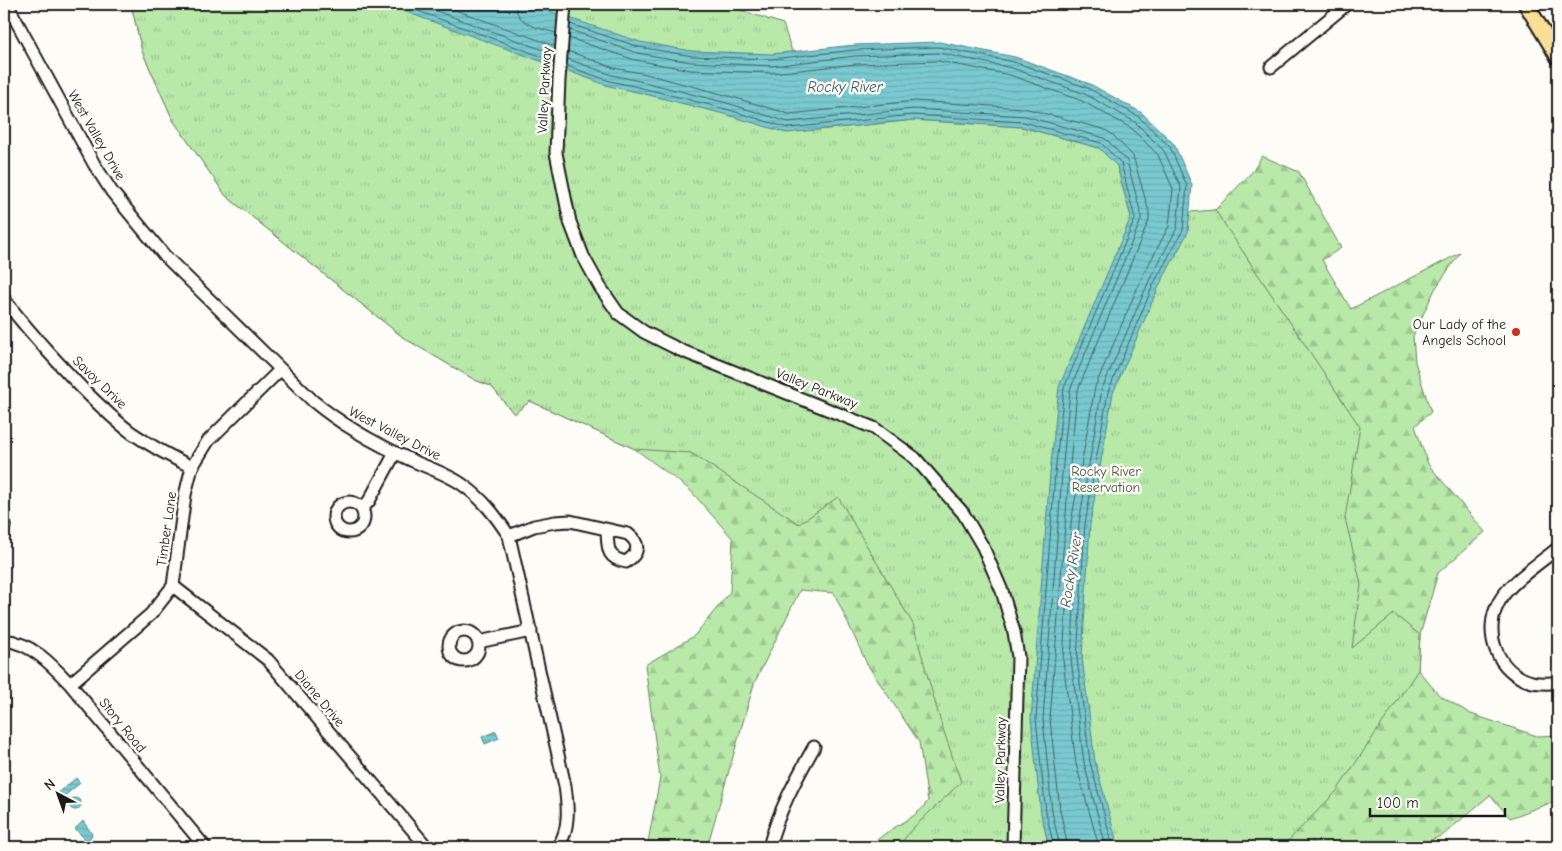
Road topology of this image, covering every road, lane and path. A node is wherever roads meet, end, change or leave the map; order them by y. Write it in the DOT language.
graph roads {
  1 [pos="7,4"];
  2 [pos="566,4"];
  3 [pos="1347,4"];
  4 [pos="1526,4"];
  5 [pos="1558,57"];
  6 [pos="1271,67"];
  7 [pos="4,299"];
  8 [pos="280,370"];
  9 [pos="395,453"];
  10 [pos="192,467"];
  11 [pos="362,509"];
  12 [pos="4,520"];
  13 [pos="4,527"];
  14 [pos="607,530"];
  15 [pos="509,536"];
  16 [pos="1558,548"];
  17 [pos="173,586"];
  18 [pos="531,631"];
  19 [pos="4,640"];
  20 [pos="478,642"];
  21 [pos="70,684"];
  22 [pos="1558,684"];
  23 [pos="814,747"];
  24 [pos="205,847"];
  25 [pos="427,847"];
  26 [pos="558,847"];
  27 [pos="769,847"];
  28 [pos="1013,847"];
  1 -- 8 [label="street, West Valley Drive"];
  2 -- 28 [label="street, Valley Parkway"];
  3 -- 6 [label="street"];
  4 -- 5 [label="main road"];
  7 -- 10 [label="street, Savoy Drive"];
  8 -- 9 [label="street, West Valley Drive"];
  8 -- 10 [label="street, Timber Lane"];
  9 -- 11 [label="street"];
  9 -- 15 [label="street, West Valley Drive"];
  10 -- 17 [label="street, Timber Lane"];
  12 -- 13 [label="street"];
  14 -- 15 [label="street"];
  15 -- 18 [label="street, West Valley Drive"];
  16 -- 22 [label="street"];
  17 -- 21 [label="street, Timber Lane"];
  17 -- 25 [label="street, Diane Drive"];
  18 -- 20 [label="street"];
  18 -- 26 [label="street, West Valley Drive"];
  19 -- 21 [label="street, Story Road"];
  21 -- 24 [label="street, Story Road"];
  23 -- 27 [label="street"];
}
